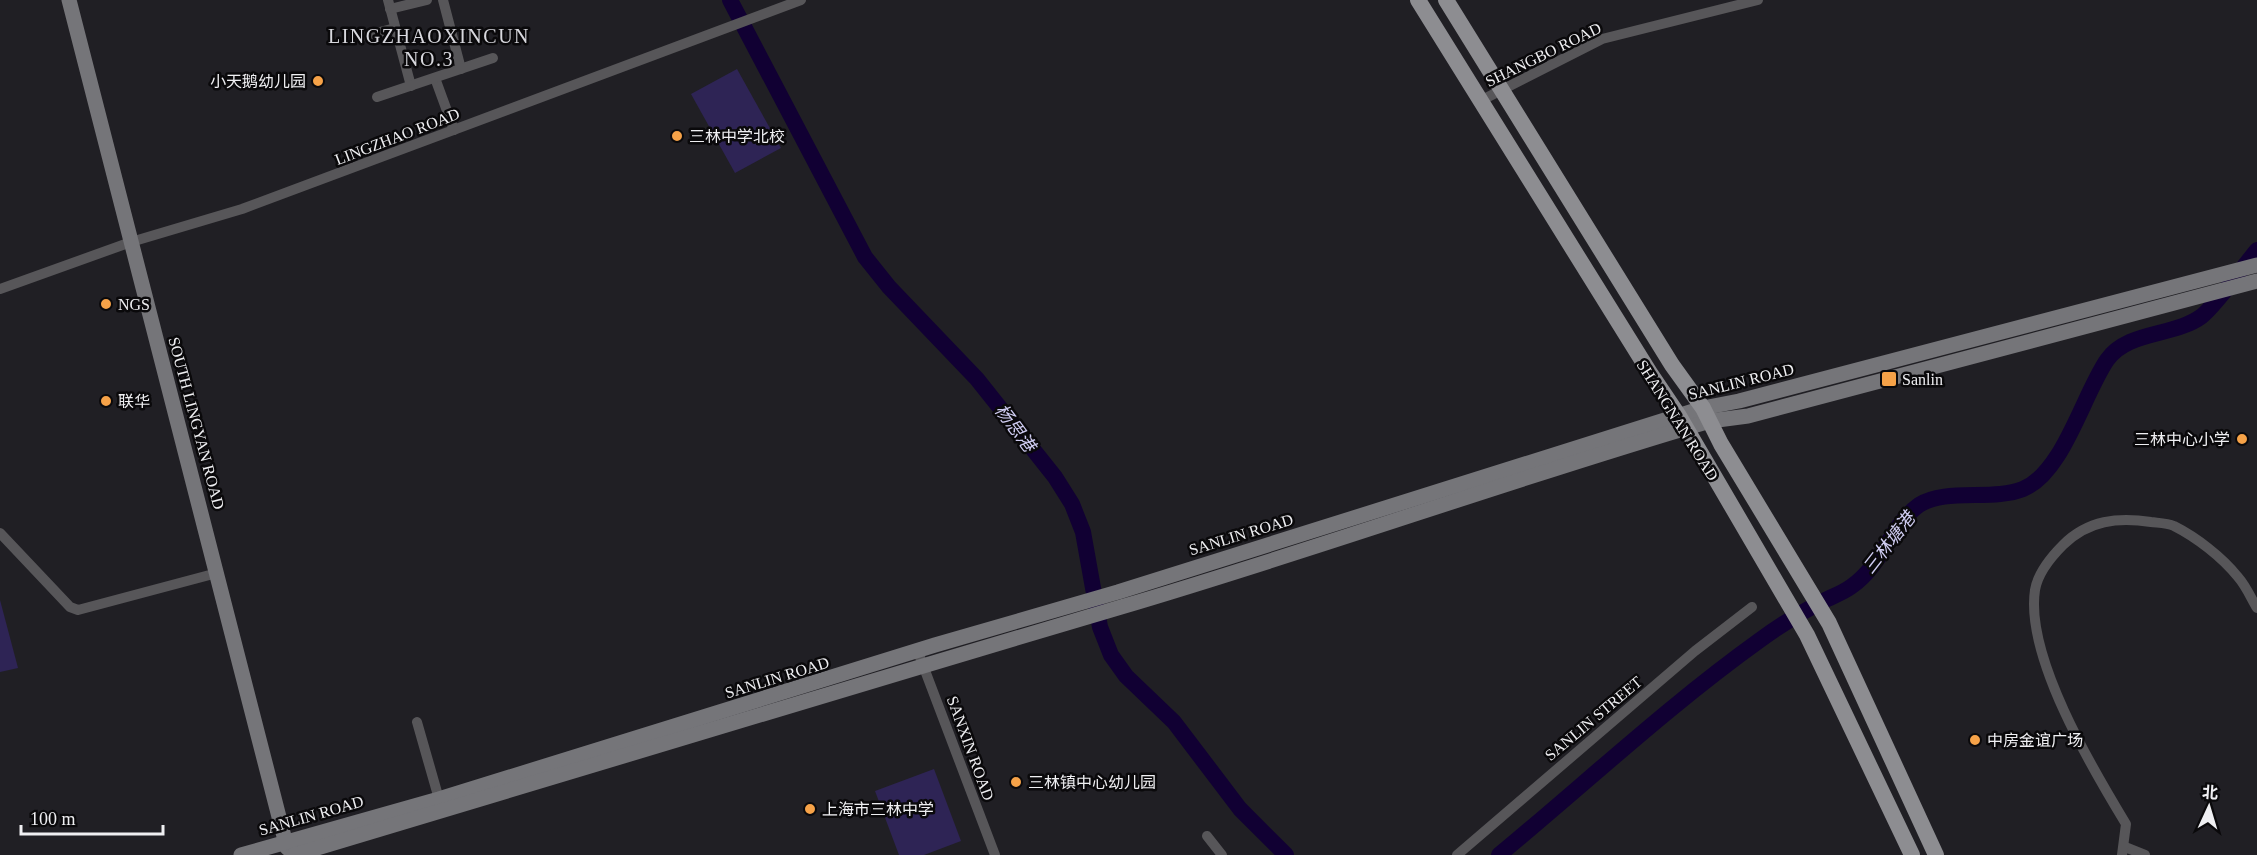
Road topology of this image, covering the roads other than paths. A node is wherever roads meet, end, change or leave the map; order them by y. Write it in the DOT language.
graph roads {
  1 [pos="69,0"];
  2 [pos="428,0"];
  3 [pos="443,0"];
  4 [pos="801,0"];
  5 [pos="1418,0"];
  6 [pos="1446,0"];
  7 [pos="1758,0"];
  8 [pos="389,5"];
  9 [pos="395,28"];
  10 [pos="361,37"];
  11 [pos="493,58"];
  12 [pos="461,69"];
  13 [pos="435,78"];
  14 [pos="411,86"];
  15 [pos="1500,91"];
  16 [pos="377,97"];
  17 [pos="1480,101"];
  18 [pos="454,130"];
  19 [pos="131,242"];
  20 [pos="2257,265"];
  21 [pos="2257,281"];
  22 [pos="0,289"];
  23 [pos="1706,415"];
  24 [pos="1682,422"];
  25 [pos="0,533"];
  26 [pos="217,573"];
  27 [pos="1120,599"];
  28 [pos="1752,608"];
  29 [pos="2257,608"];
  30 [pos="921,658"];
  31 [pos="417,722"];
  32 [pos="439,799"];
  33 [pos="1207,836"];
  34 [pos="287,848"];
  35 [pos="2123,851"];
  36 [pos="241,855"];
  37 [pos="294,855"];
  38 [pos="995,855"];
  39 [pos="1221,855"];
  40 [pos="1457,855"];
  41 [pos="1912,855"];
  42 [pos="1936,855"];
  43 [pos="2145,855"];
  1 -- 19 [label="main road, SOUTH LINGYAN ROAD"];
  2 -- 8 [label="street"];
  3 -- 12 [label="street"];
  4 -- 18 [label="street, LINGZHAO ROAD"];
  5 -- 17 [label="main road, SHANGNAN ROAD"];
  6 -- 15 [label="main road, SHANGNAN ROAD"];
  7 -- 15 [label="street, SHANGBO ROAD"];
  8 -- 9 [label="street"];
  9 -- 10 [label="street"];
  9 -- 14 [label="street"];
  11 -- 12 [label="street"];
  12 -- 13 [label="street"];
  13 -- 14 [label="street"];
  13 -- 18 [label="street"];
  14 -- 16 [label="street"];
  15 -- 17 [label="street, SHANGBO ROAD"];
  15 -- 23 [label="main road, SHANGNAN ROAD"];
  17 -- 24 [label="main road, SHANGNAN ROAD"];
  18 -- 19 [label="street, LINGZHAO ROAD"];
  19 -- 22 [label="street, LINGZHAO ROAD"];
  19 -- 26 [label="main road, SOUTH LINGYAN ROAD"];
  20 -- 23 [label="main road, SANLIN ROAD"];
  21 -- 23 [label="main road, SANLIN ROAD"];
  23 -- 24 [label="main road, SANLIN ROAD"];
  23 -- 42 [label="main road, SHANGNAN ROAD"];
  24 -- 27 [label="main road, SANLIN ROAD"];
  24 -- 41 [label="main road, SHANGNAN ROAD"];
  25 -- 26 [label="street"];
  26 -- 34 [label="main road, SOUTH LINGYAN ROAD"];
  27 -- 30 [label="main road, SANLIN ROAD"];
  27 -- 30 [label="main road, SANLIN ROAD"];
  28 -- 40 [label="street, SANLIN STREET"];
  29 -- 35 [label="street"];
  30 -- 32 [label="main road, SANLIN ROAD"];
  30 -- 37 [label="main road, SANLIN ROAD"];
  30 -- 38 [label="street, SANXIN ROAD"];
  31 -- 32 [label="street"];
  32 -- 34 [label="main road, SANLIN ROAD"];
  33 -- 39 [label="street"];
  34 -- 36 [label="main road, SANLIN ROAD"];
  35 -- 43 [label="street"];
}
